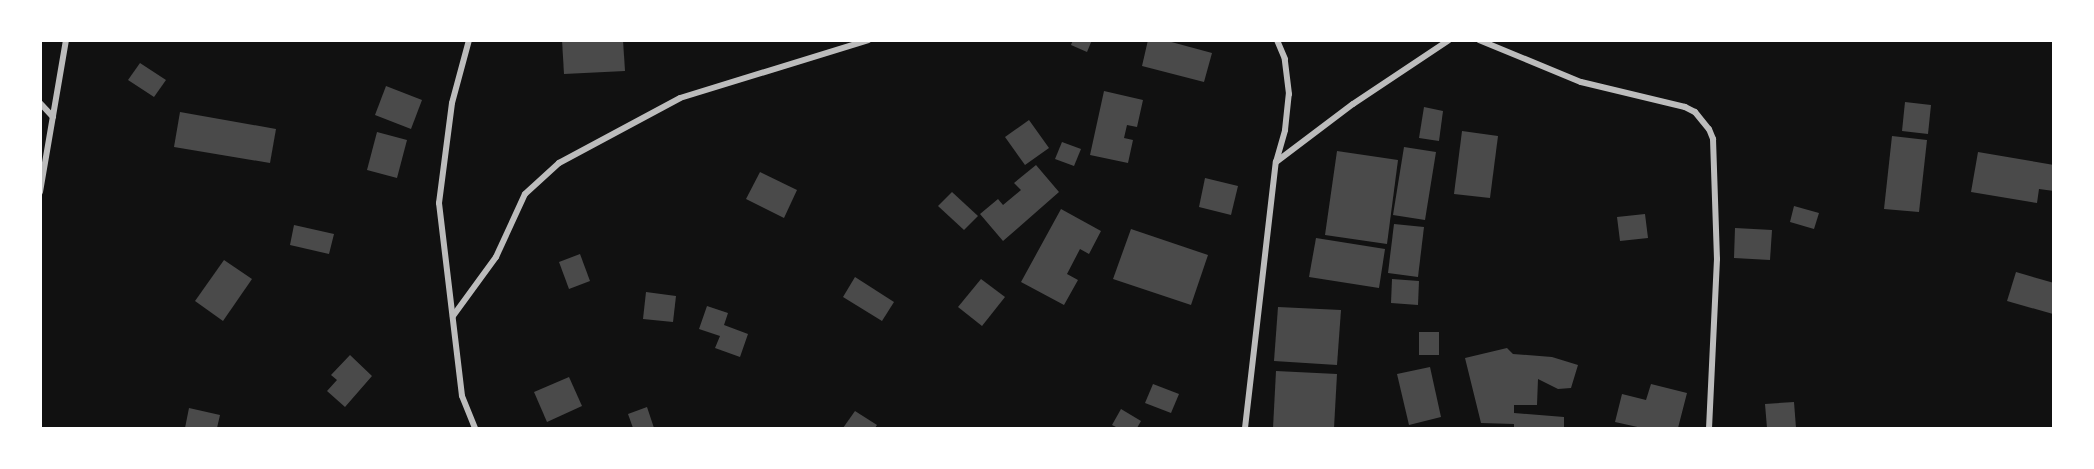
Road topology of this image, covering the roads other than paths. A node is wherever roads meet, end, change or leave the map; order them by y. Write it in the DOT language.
graph roads {
  1 [pos="66,40"];
  2 [pos="469,40"];
  3 [pos="868,40"];
  4 [pos="1277,40"];
  5 [pos="1449,40"];
  6 [pos="1479,40"];
  7 [pos="40,103"];
  8 [pos="53,117"];
  9 [pos="1276,162"];
  10 [pos="40,192"];
  11 [pos="453,316"];
  12 [pos="476,429"];
  13 [pos="1245,429"];
  14 [pos="1709,429"];
  1 -- 8 [label="street"];
  2 -- 11 [label="street"];
  3 -- 11 [label="street"];
  4 -- 9 [label="street"];
  5 -- 9 [label="street"];
  6 -- 14 [label="street"];
  7 -- 8 [label="street"];
  8 -- 10 [label="street"];
  9 -- 13 [label="street"];
  11 -- 12 [label="street"];
}
